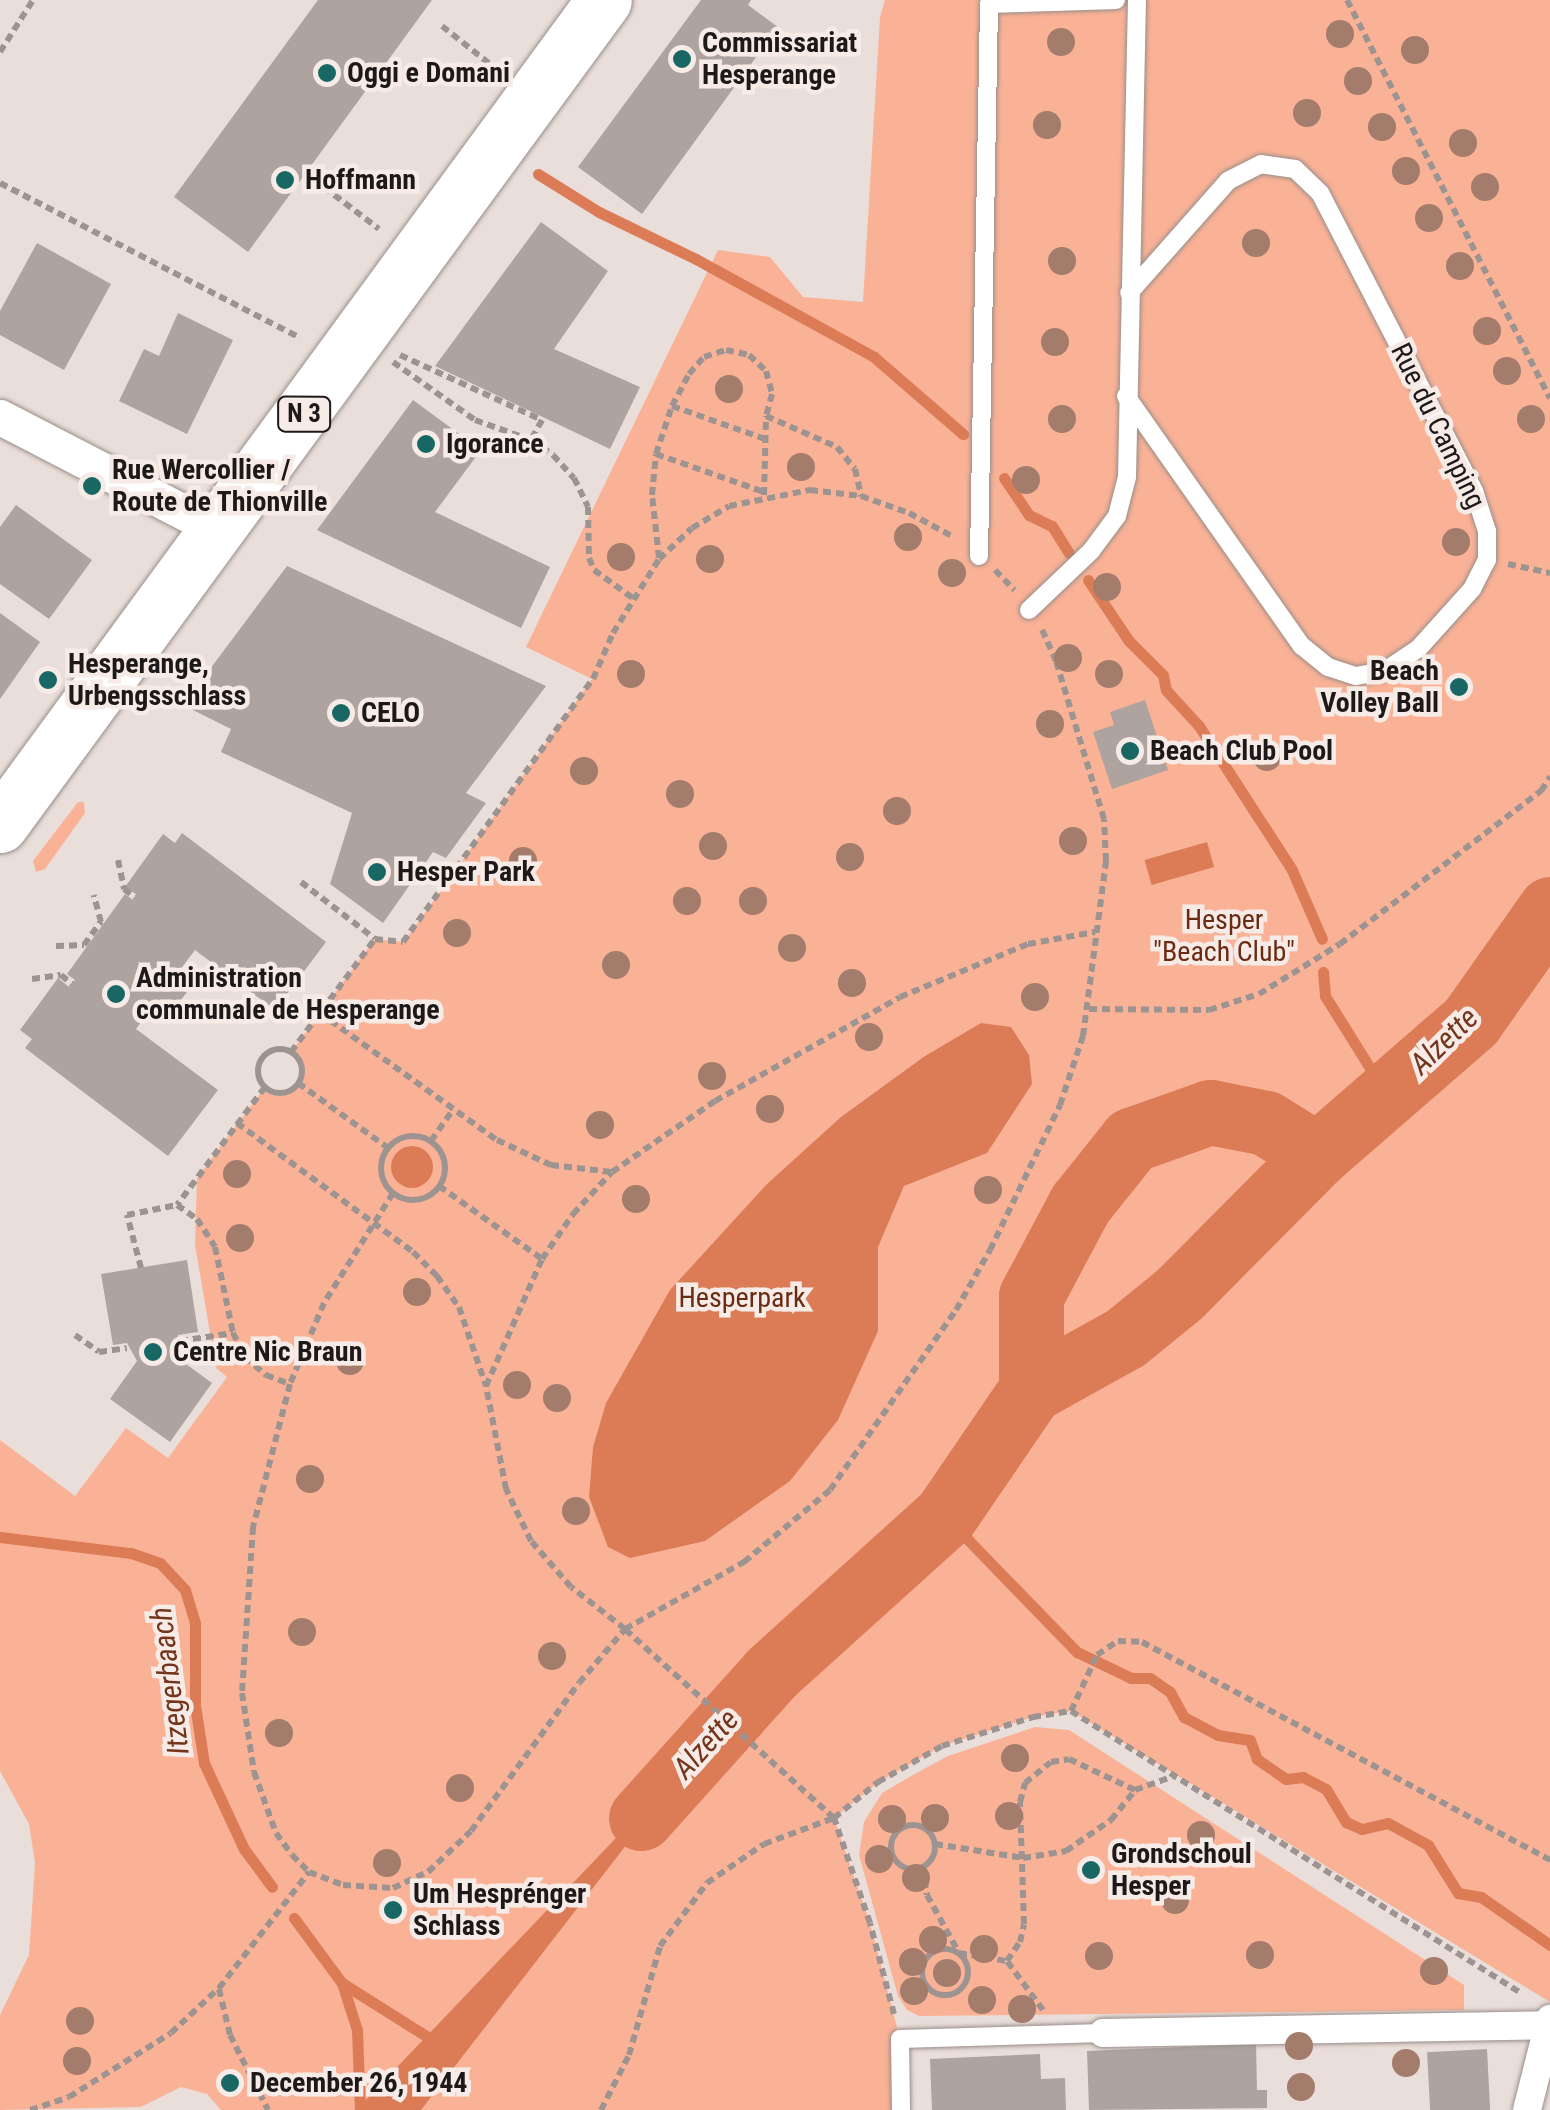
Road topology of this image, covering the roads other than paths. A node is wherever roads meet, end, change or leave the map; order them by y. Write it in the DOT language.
graph roads {
  1 [pos="604,0"];
  2 [pos="1116,0"];
  3 [pos="1136,0"];
  4 [pos="1129,293"];
  5 [pos="1126,396"];
  6 [pos="0,417"];
  7 [pos="218,530"];
  8 [pos="979,556"];
  9 [pos="1029,610"];
  10 [pos="0,825"];
  11 [pos="1544,2015"];
  12 [pos="1103,2033"];
  13 [pos="901,2110"];
  14 [pos="1527,2110"];
  1 -- 7 [label="main road, N 3"];
  2 -- 8 [label="lane"];
  3 -- 4 [label="lane"];
  4 -- 5 [label="lane"];
  4 -- 5 [label="lane, Rue du Camping"];
  5 -- 9 [label="lane"];
  6 -- 7 [label="street"];
  7 -- 10 [label="main road, N 3"];
  11 -- 12 [label="street"];
  11 -- 14 [label="street"];
  12 -- 13 [label="lane"];
}
